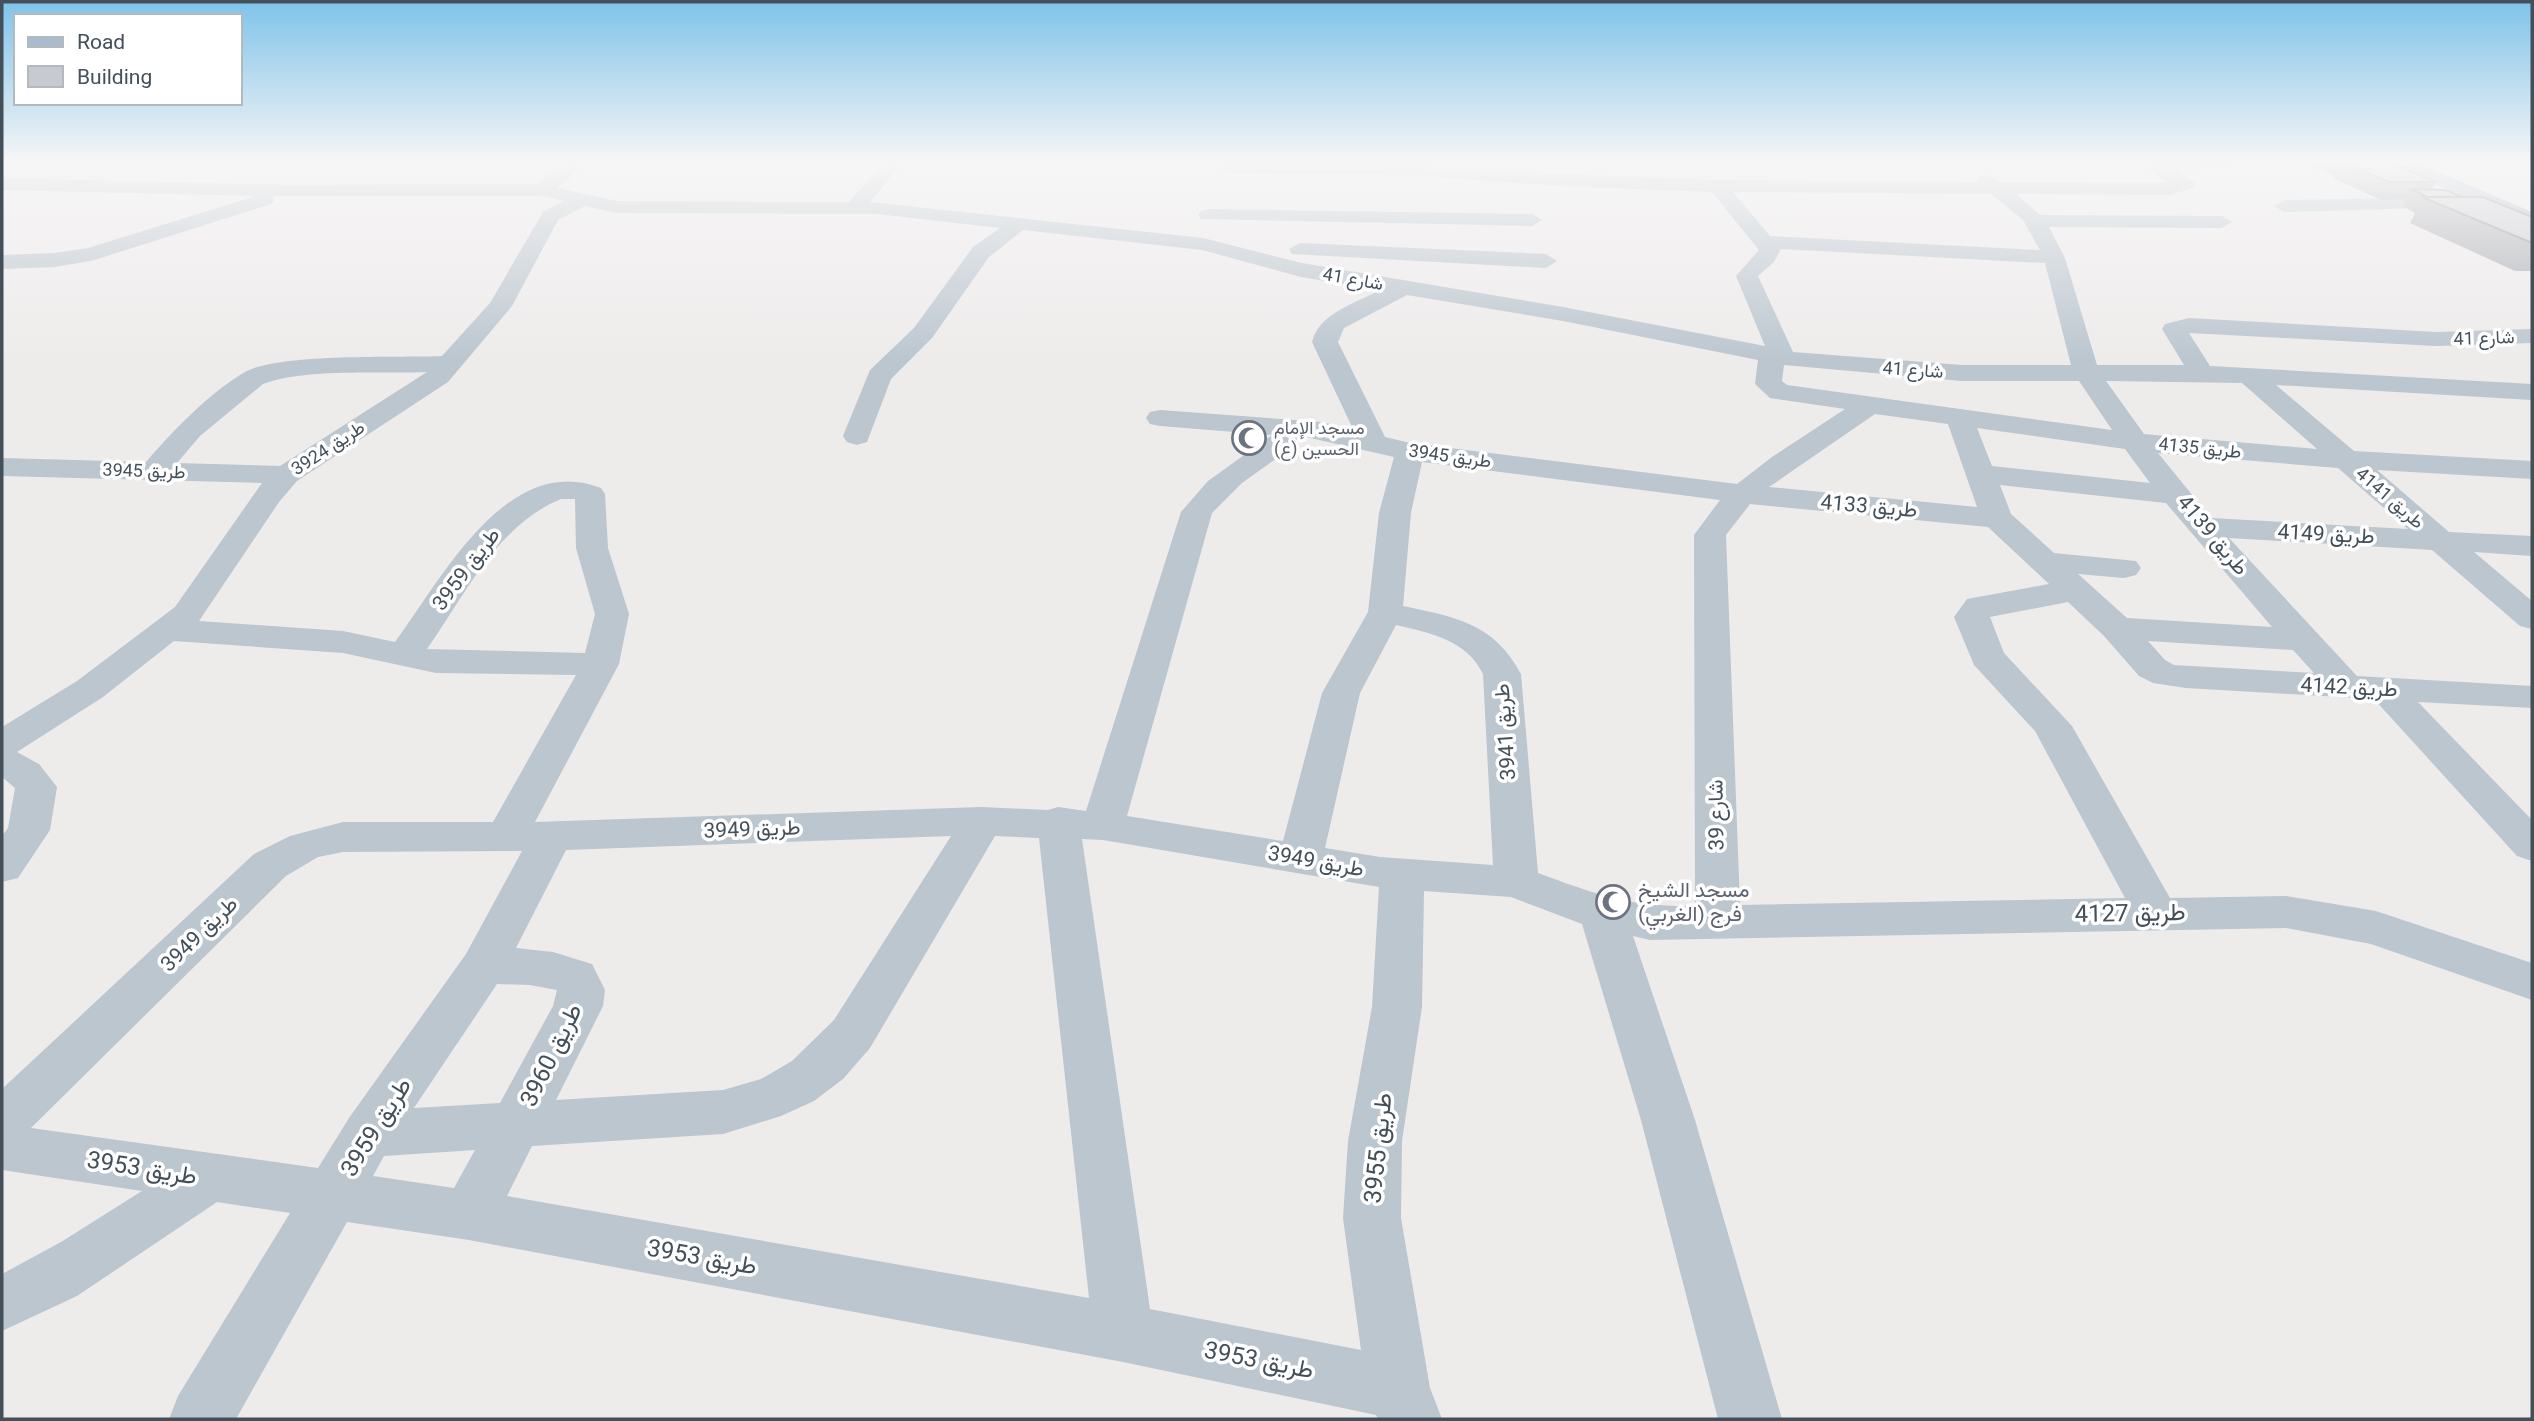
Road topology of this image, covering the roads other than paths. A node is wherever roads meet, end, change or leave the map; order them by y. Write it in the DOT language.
graph roads {
  1 [pos="172,228"];
  2 [pos="543,228"];
  3 [pos="1012,228"];
  4 [pos="1058,228"];
  5 [pos="1206,228"];
  6 [pos="1535,228"];
  7 [pos="1755,228"];
  8 [pos="2039,228"];
  9 [pos="2508,228"];
  10 [pos="2532,239"];
  11 [pos="1767,242"];
  12 [pos="1203,244"];
  13 [pos="1243,253"];
  14 [pos="2053,257"];
  15 [pos="1546,261"];
  16 [pos="2,262"];
  17 [pos="1402,288"];
  18 [pos="1563,314"];
  19 [pos="2532,336"];
  20 [pos="2436,339"];
  21 [pos="1777,357"];
  22 [pos="450,364"];
  23 [pos="2088,373"];
  24 [pos="2202,373"];
  25 [pos="2249,376"];
  26 [pos="2502,390"];
  27 [pos="2532,392"];
  28 [pos="1871,404"];
  29 [pos="2532,413"];
  30 [pos="1959,417"];
  31 [pos="1160,418"];
  32 [pos="1301,428"];
  33 [pos="857,436"];
  34 [pos="2136,442"];
  35 [pos="1374,443"];
  36 [pos="1410,452"];
  37 [pos="2348,461"];
  38 [pos="2,467"];
  39 [pos="2532,470"];
  40 [pos="154,471"];
  41 [pos="1981,474"];
  42 [pos="286,475"];
  43 [pos="1742,494"];
  44 [pos="2178,495"];
  45 [pos="1997,518"];
  46 [pos="2204,527"];
  47 [pos="2441,541"];
  48 [pos="2532,546"];
  49 [pos="2045,562"];
  50 [pos="2124,568"];
  51 [pos="2076,590"];
  52 [pos="1385,612"];
  53 [pos="2532,619"];
  54 [pos="2117,628"];
  55 [pos="168,630"];
  56 [pos="2304,640"];
  57 [pos="402,657"];
  58 [pos="601,664"];
  59 [pos="2367,689"];
  60 [pos="2532,697"];
  61 [pos="2,744"];
  62 [pos="2,761"];
  63 [pos="982,821"];
  64 [pos="1081,824"];
  65 [pos="506,836"];
  66 [pos="552,836"];
  67 [pos="2532,846"];
  68 [pos="1301,858"];
  69 [pos="2,867"];
  70 [pos="1402,874"];
  71 [pos="1516,882"];
  72 [pos="2155,912"];
  73 [pos="1602,914"];
  74 [pos="1718,921"];
  75 [pos="483,966"];
  76 [pos="2532,982"];
  77 [pos="2,1122"];
  78 [pos="516,1125"];
  79 [pos="368,1134"];
  80 [pos="2,1147"];
  81 [pos="208,1178"];
  82 [pos="335,1193"];
  83 [pos="469,1215"];
  84 [pos="2,1303"];
  85 [pos="1123,1333"];
  86 [pos="1404,1404"];
  87 [pos="201,1419"];
  88 [pos="1750,1419"];
  1 -- 16 [label="street"];
  2 -- 22 [label="street, طريق 3924"];
  3 -- 33 [label="street"];
  4 -- 12 [label="street, شارع 41"];
  5 -- 12 [label="street"];
  6 -- 15 [label="street"];
  7 -- 11 [label="street"];
  8 -- 14 [label="street, طريق 4139"];
  9 -- 10 [label="street"];
  11 -- 14 [label="street"];
  11 -- 21 [label="street"];
  12 -- 13 [label="street, شارع 41"];
  13 -- 15 [label="street"];
  13 -- 17 [label="street, شارع 41"];
  14 -- 23 [label="street, طريق 4139"];
  15 -- 18 [label="street"];
  17 -- 18 [label="street, شارع 41"];
  17 -- 35 [label="street"];
  18 -- 21 [label="street, شارع 41"];
  19 -- 20 [label="street, شارع 41"];
  20 -- 24 [label="street, شارع 41"];
  20 -- 26 [label="street, شارع 41"];
  21 -- 23 [label="street, شارع 41"];
  21 -- 28 [label="street"];
  22 -- 40 [label="street"];
  22 -- 42 [label="street, طريق 3924"];
  23 -- 24 [label="street, شارع 41"];
  23 -- 34 [label="street, طريق 4139"];
  24 -- 25 [label="street, شارع 41"];
  25 -- 26 [label="street, شارع 41"];
  25 -- 37 [label="street, طريق 4141"];
  26 -- 27 [label="street, شارع 41"];
  26 -- 29 [label="street"];
  28 -- 30 [label="street, طريق 4135"];
  28 -- 43 [label="street, شارع 39"];
  30 -- 34 [label="street, طريق 4135"];
  30 -- 41 [label="street"];
  31 -- 32 [label="street, طريق 3945"];
  32 -- 35 [label="street, طريق 3945"];
  32 -- 64 [label="street"];
  34 -- 37 [label="street, طريق 4135"];
  34 -- 44 [label="street, طريق 4139"];
  35 -- 36 [label="street, طريق 3945"];
  36 -- 43 [label="street, طريق 3945"];
  36 -- 52 [label="street"];
  37 -- 39 [label="street, طريق 4135"];
  37 -- 47 [label="street, طريق 4141"];
  38 -- 40 [label="street, طريق 3945"];
  40 -- 42 [label="street, طريق 3945"];
  41 -- 44 [label="street"];
  41 -- 45 [label="street"];
  42 -- 55 [label="street, طريق 3924"];
  43 -- 45 [label="street, طريق 4133"];
  43 -- 74 [label="street, شارع 39"];
  44 -- 46 [label="street, طريق 4139"];
  45 -- 49 [label="street"];
  46 -- 47 [label="street, طريق 4149"];
  46 -- 56 [label="street, طريق 4139"];
  47 -- 48 [label="street, طريق 4149"];
  47 -- 53 [label="street, طريق 4141"];
  49 -- 50 [label="street"];
  49 -- 51 [label="street"];
  51 -- 54 [label="street"];
  51 -- 72 [label="street"];
  52 -- 68 [label="street"];
  52 -- 71 [label="street, طريق 3941"];
  54 -- 56 [label="street"];
  54 -- 59 [label="street, طريق 4142"];
  55 -- 57 [label="street"];
  55 -- 61 [label="street, طريق 3924"];
  56 -- 59 [label="street, طريق 4139"];
  57 -- 58 [label="street"];
  57 -- 58 [label="street, طريق 3959"];
  58 -- 65 [label="street, طريق 3959"];
  59 -- 60 [label="street, طريق 4142"];
  59 -- 67 [label="street, طريق 4139"];
  62 -- 69 [label="street"];
  63 -- 64 [label="street, طريق 3949"];
  63 -- 66 [label="street, طريق 3949"];
  63 -- 78 [label="street"];
  64 -- 68 [label="street, طريق 3949"];
  64 -- 85 [label="street"];
  65 -- 66 [label="street, طريق 3949"];
  65 -- 77 [label="street, طريق 3949"];
  66 -- 75 [label="street, طريق 3959"];
  68 -- 70 [label="street, طريق 3949"];
  70 -- 71 [label="street, طريق 3949"];
  70 -- 86 [label="street, طريق 3955"];
  71 -- 73 [label="street, طريق 3949"];
  72 -- 74 [label="street, طريق 4127"];
  72 -- 76 [label="street, طريق 4127"];
  73 -- 74 [label="street"];
  73 -- 88 [label="street"];
  75 -- 78 [label="street, طريق 3960"];
  75 -- 79 [label="street, طريق 3959"];
  78 -- 79 [label="street"];
  78 -- 83 [label="street, طريق 3960"];
  79 -- 82 [label="street, طريق 3959"];
  80 -- 81 [label="street, طريق 3953"];
  81 -- 82 [label="street, طريق 3953"];
  81 -- 84 [label="street"];
  82 -- 83 [label="street, طريق 3953"];
  82 -- 87 [label="street, طريق 3959"];
  83 -- 85 [label="street, طريق 3953"];
  85 -- 86 [label="street, طريق 3953"];
}
